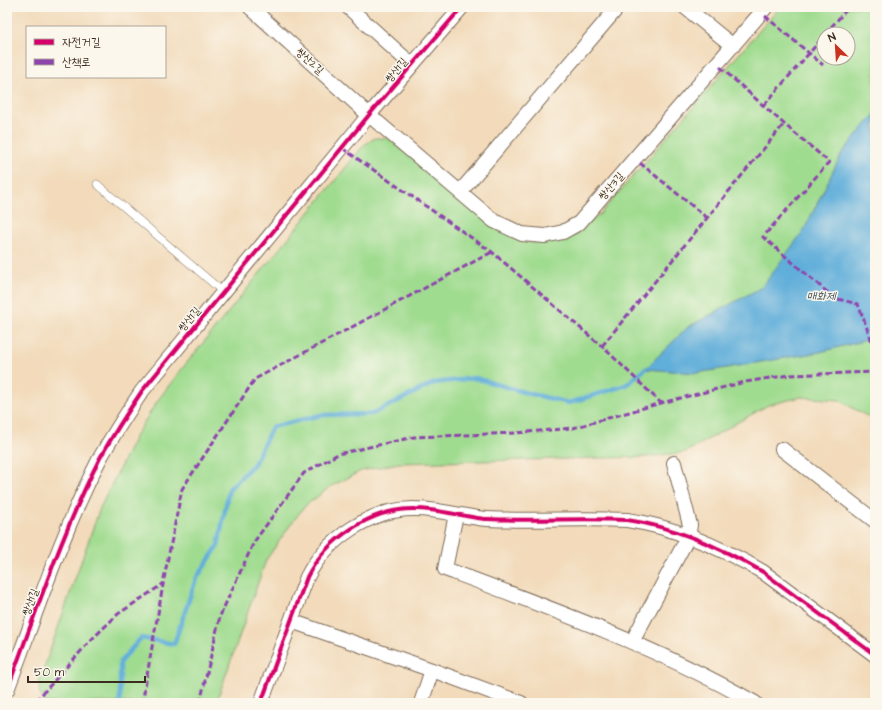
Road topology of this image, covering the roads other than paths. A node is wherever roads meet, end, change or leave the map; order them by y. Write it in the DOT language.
graph roads {
  1 [pos="250,7"];
  2 [pos="348,7"];
  3 [pos="462,7"];
  4 [pos="618,7"];
  5 [pos="685,7"];
  6 [pos="766,7"];
  7 [pos="733,46"];
  8 [pos="412,65"];
  9 [pos="369,115"];
  10 [pos="98,184"];
  11 [pos="460,192"];
  12 [pos="223,292"];
  13 [pos="782,449"];
  14 [pos="674,463"];
  15 [pos="456,514"];
  16 [pos="875,521"];
  17 [pos="688,537"];
  18 [pos="291,621"];
  19 [pos="632,642"];
  20 [pos="875,655"];
  21 [pos="432,670"];
  22 [pos="7,690"];
  23 [pos="261,703"];
  24 [pos="420,703"];
  25 [pos="521,703"];
  26 [pos="755,703"];
  1 -- 9 [label="street, 쌍산2길"];
  2 -- 8 [label="street, 쌍산1길"];
  3 -- 8 [label="street, 쌍산1길"];
  4 -- 11 [label="street"];
  5 -- 7 [label="street"];
  6 -- 7 [label="street, 쌍산3길"];
  7 -- 11 [label="street, 쌍산3길"];
  8 -- 9 [label="street, 쌍산1길"];
  9 -- 11 [label="street, 쌍산3길"];
  9 -- 12 [label="street, 쌍산1길"];
  10 -- 12 [label="lane"];
  12 -- 22 [label="street, 쌍산1길"];
  13 -- 16 [label="street"];
  14 -- 17 [label="street"];
  15 -- 17 [label="street"];
  15 -- 18 [label="street"];
  15 -- 19 [label="street"];
  17 -- 19 [label="street"];
  17 -- 20 [label="street"];
  18 -- 21 [label="street"];
  18 -- 23 [label="street"];
  19 -- 26 [label="street"];
  21 -- 24 [label="street"];
  21 -- 25 [label="street"];
}
